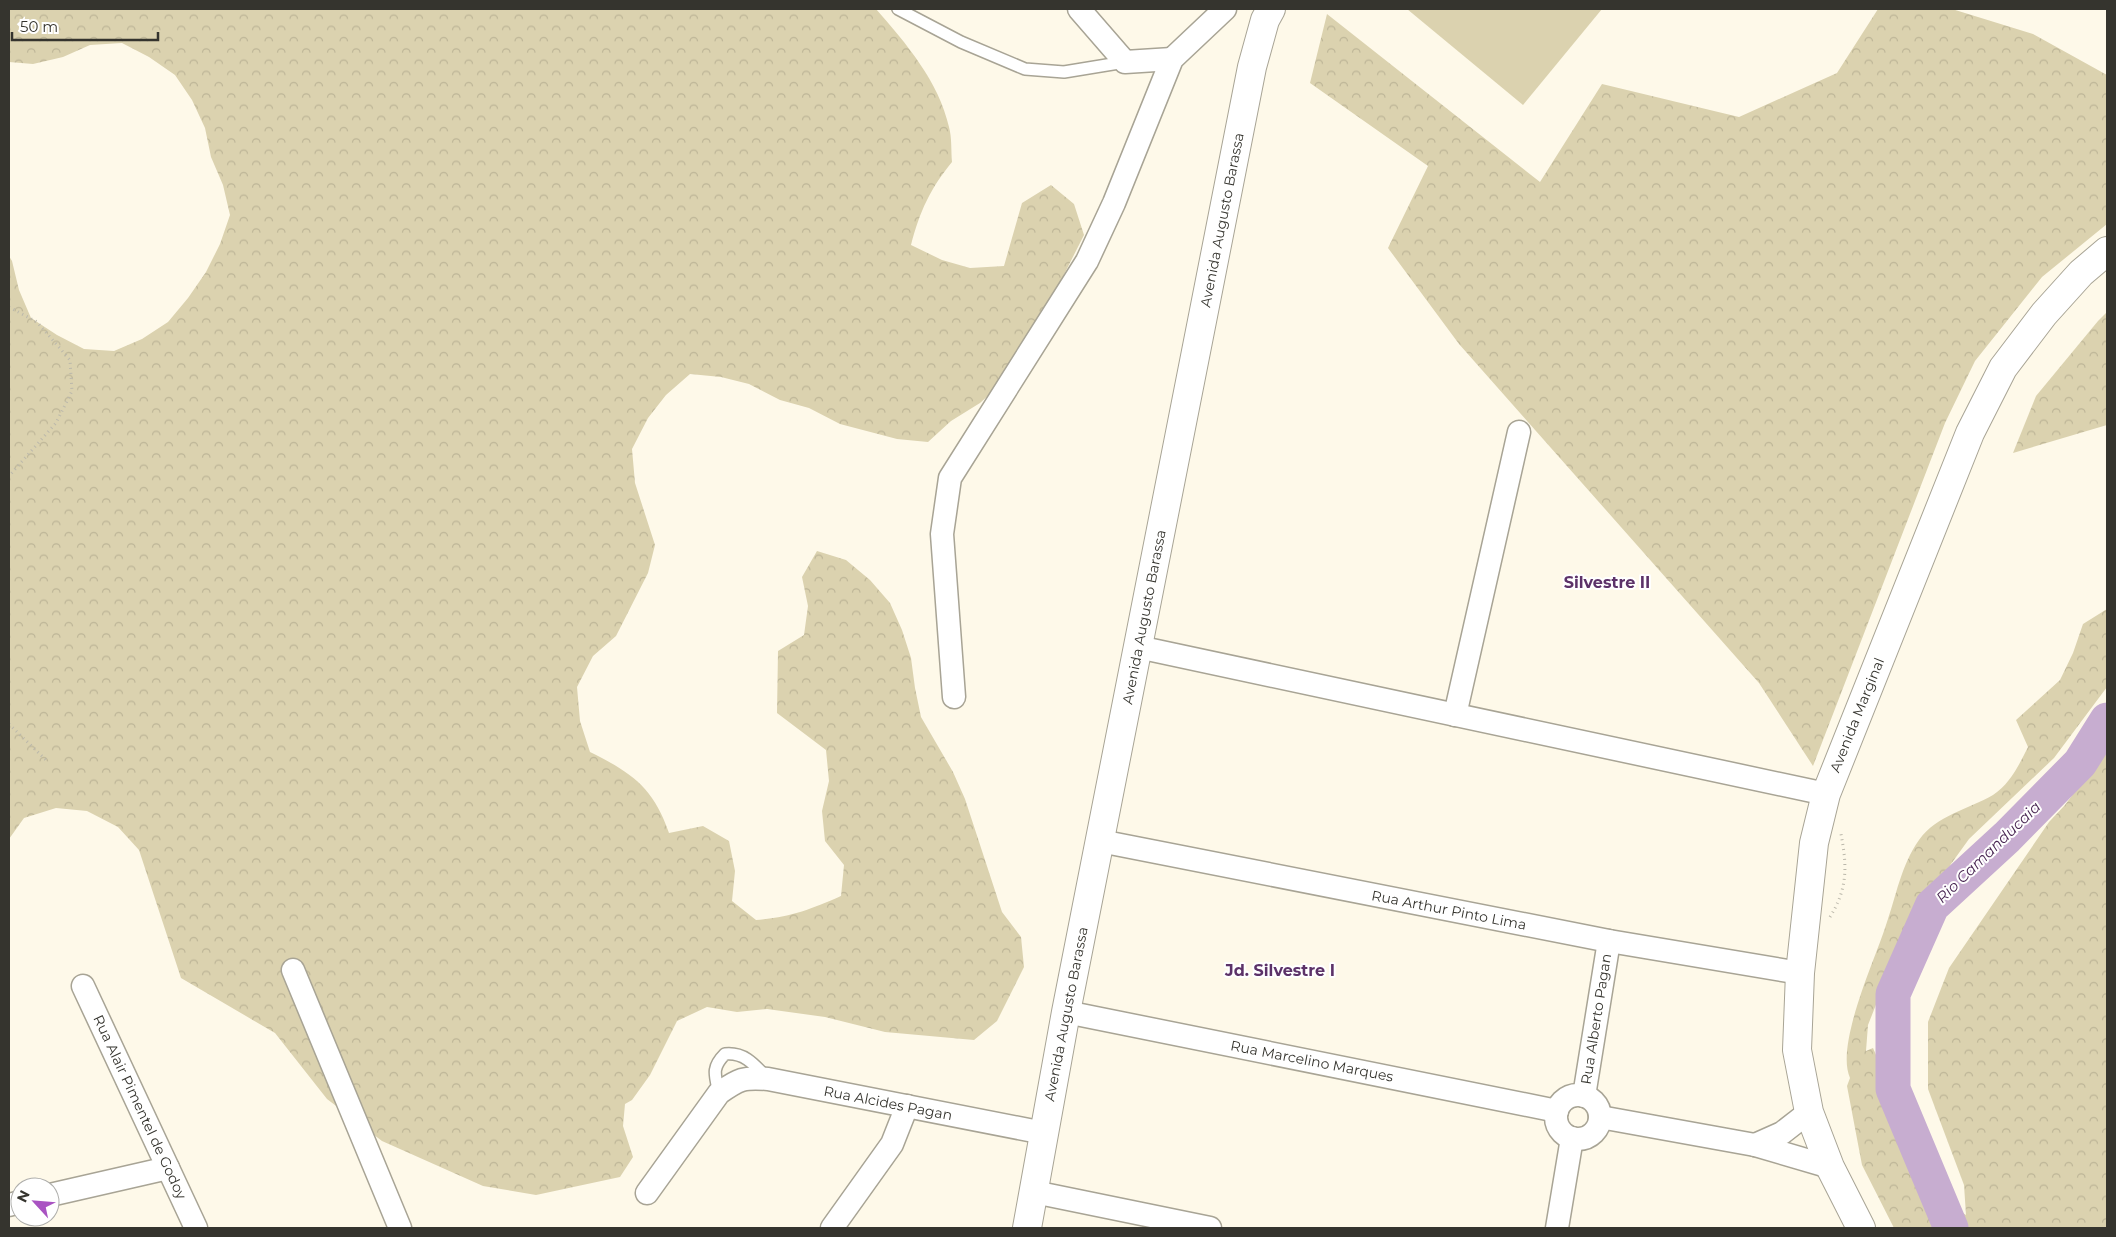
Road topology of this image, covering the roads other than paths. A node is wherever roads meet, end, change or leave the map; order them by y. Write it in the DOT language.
graph roads {
  1 [pos="898,9"];
  2 [pos="1079,9"];
  3 [pos="1225,9"];
  4 [pos="1263,12"];
  5 [pos="1172,59"];
  6 [pos="1125,62"];
  7 [pos="2107,252"];
  8 [pos="1519,432"];
  9 [pos="1138,647"];
  10 [pos="954,697"];
  11 [pos="1455,715"];
  12 [pos="1826,794"];
  13 [pos="1100,841"];
  14 [pos="1609,941"];
  15 [pos="293,970"];
  16 [pos="1800,973"];
  17 [pos="84,986"];
  18 [pos="1066,1012"];
  19 [pos="768,1079"];
  20 [pos="726,1088"];
  21 [pos="1584,1096"];
  22 [pos="907,1106"];
  23 [pos="1557,1111"];
  24 [pos="1809,1112"];
  25 [pos="1600,1117"];
  26 [pos="1044,1133"];
  27 [pos="1572,1138"];
  28 [pos="1755,1145"];
  29 [pos="1830,1167"];
  30 [pos="168,1168"];
  31 [pos="1034,1192"];
  32 [pos="60,1193"];
  33 [pos="647,1193"];
  34 [pos="196,1228"];
  35 [pos="400,1228"];
  36 [pos="832,1228"];
  37 [pos="1027,1228"];
  38 [pos="1210,1228"];
  39 [pos="1557,1228"];
  40 [pos="1861,1228"];
  1 -- 6 [label="lane"];
  2 -- 6 [label="street"];
  3 -- 5 [label="street"];
  4 -- 9 [label="street, Avenida Augusto Barassa"];
  5 -- 6 [label="street"];
  5 -- 10 [label="street"];
  7 -- 12 [label="street, Avenida Marginal"];
  8 -- 11 [label="street"];
  9 -- 11 [label="street"];
  9 -- 13 [label="street, Avenida Augusto Barassa"];
  11 -- 12 [label="street"];
  12 -- 16 [label="street, Avenida Marginal"];
  13 -- 14 [label="street, Rua Arthur Pinto Lima"];
  13 -- 18 [label="street, Avenida Augusto Barassa"];
  14 -- 16 [label="street, Rua Arthur Pinto Lima"];
  14 -- 21 [label="street, Rua Alberto Pagan"];
  15 -- 35 [label="street"];
  16 -- 24 [label="street, Avenida Marginal"];
  17 -- 30 [label="street, Rua Alair Pimentel de Godoy"];
  18 -- 23 [label="street, Rua Marcelino Marques"];
  18 -- 26 [label="street, Avenida Augusto Barassa"];
  19 -- 20 [label="street, Rua Alcides Pagan"];
  19 -- 20 [label="lane"];
  19 -- 22 [label="street, Rua Alcides Pagan"];
  20 -- 33 [label="street"];
  21 -- 23 [label="street"];
  21 -- 25 [label="street"];
  22 -- 26 [label="street, Rua Alcides Pagan"];
  22 -- 36 [label="street"];
  23 -- 27 [label="street"];
  24 -- 28 [label="street"];
  24 -- 29 [label="street, Avenida Marginal"];
  25 -- 27 [label="street"];
  25 -- 28 [label="street"];
  26 -- 31 [label="street, Avenida Augusto Barassa"];
  27 -- 39 [label="street"];
  28 -- 29 [label="street"];
  29 -- 40 [label="street, Avenida Marginal"];
  30 -- 32 [label="street"];
  30 -- 34 [label="street, Rua Alair Pimentel de Godoy"];
  31 -- 37 [label="street, Avenida Augusto Barassa"];
  31 -- 38 [label="street"];
}
